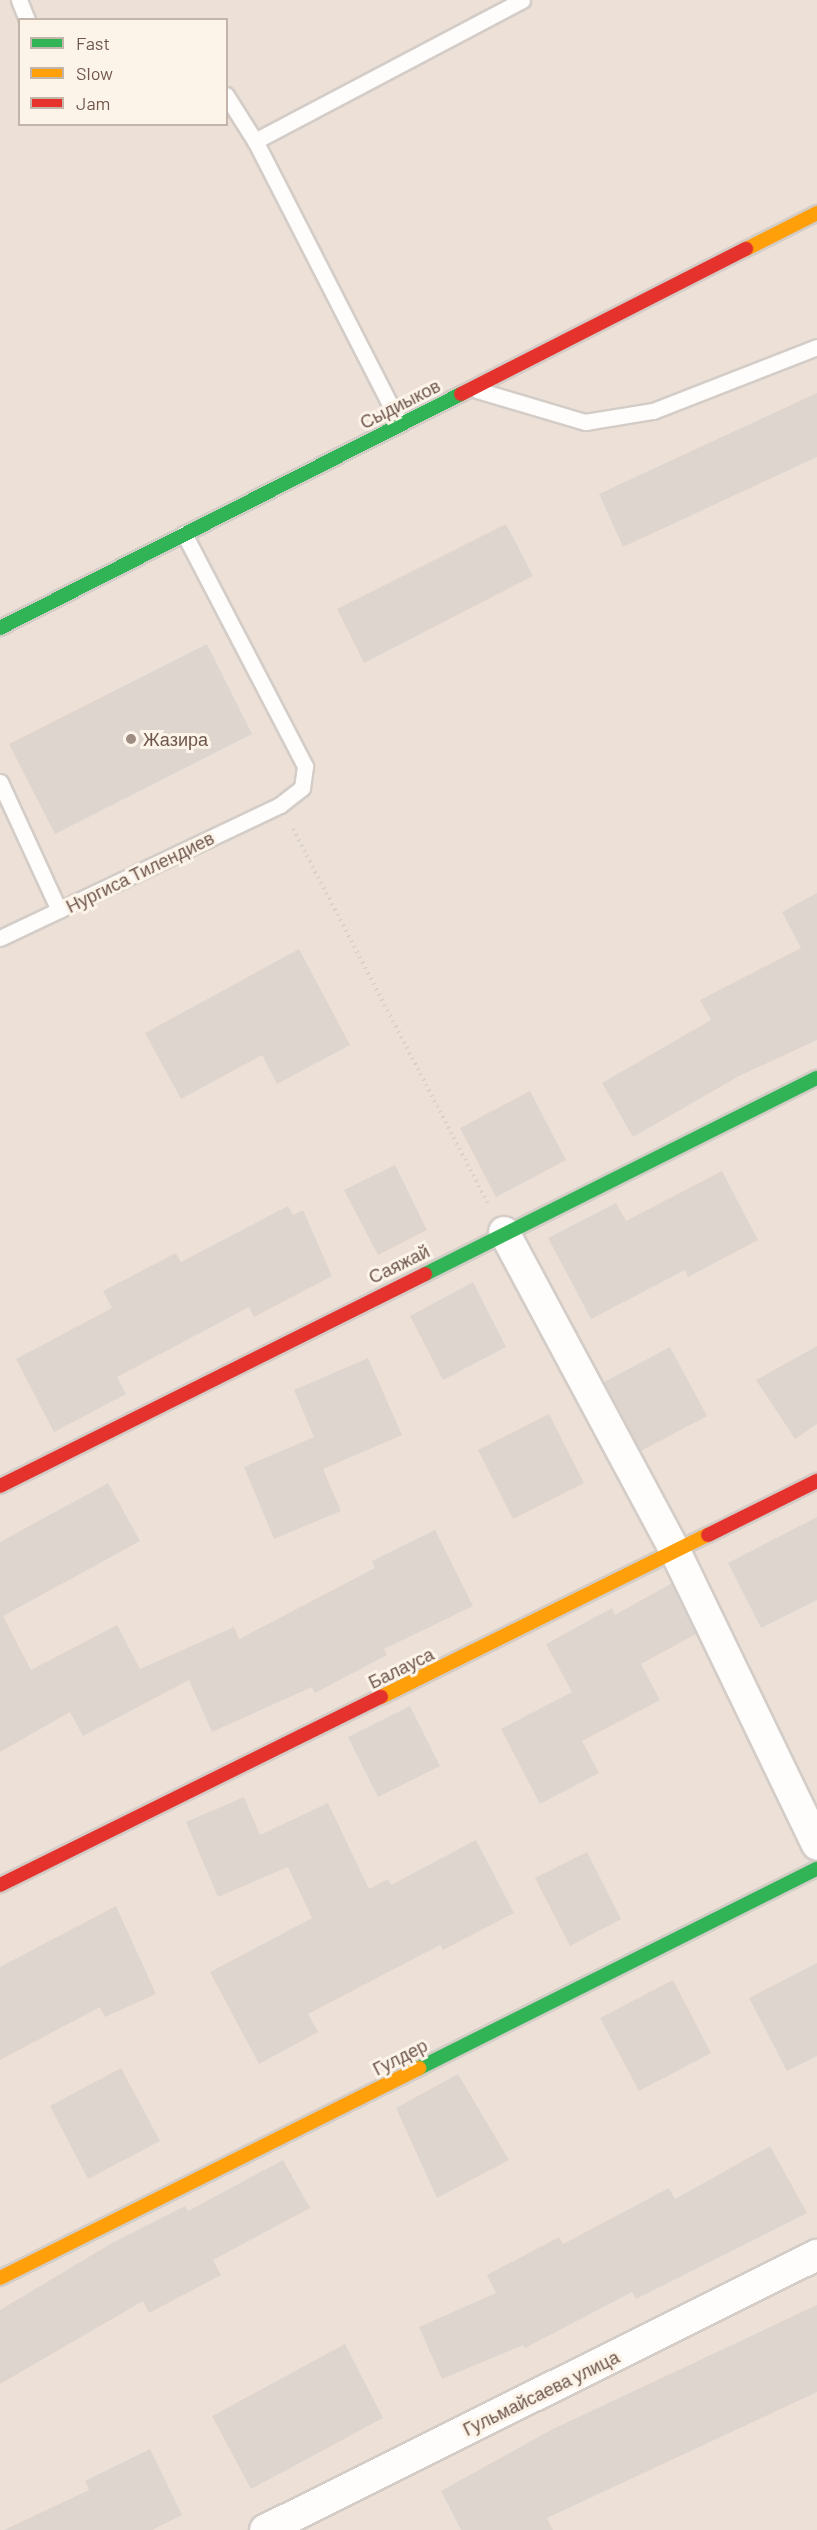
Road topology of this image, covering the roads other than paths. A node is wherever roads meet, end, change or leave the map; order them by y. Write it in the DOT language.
graph roads {
  1 [pos="19,0"];
  2 [pos="522,0"];
  3 [pos="26,18"];
  4 [pos="228,98"];
  5 [pos="255,141"];
  6 [pos="817,213"];
  7 [pos="817,347"];
  8 [pos="472,388"];
  9 [pos="400,424"];
  10 [pos="184,534"];
  11 [pos="0,628"];
  12 [pos="0,782"];
  13 [pos="59,910"];
  14 [pos="0,938"];
  15 [pos="817,1078"];
  16 [pos="504,1232"];
  17 [pos="817,1481"];
  18 [pos="0,1486"];
  19 [pos="676,1553"];
  20 [pos="817,1845"];
  21 [pos="817,1869"];
  22 [pos="0,1885"];
  23 [pos="817,2255"];
  24 [pos="0,2278"];
  25 [pos="265,2530"];
  1 -- 3 [label="lane"];
  2 -- 5 [label="lane"];
  4 -- 5 [label="lane"];
  5 -- 9 [label="lane"];
  6 -- 8 [label="street, Сыдиыков"];
  7 -- 8 [label="lane"];
  8 -- 9 [label="street, Сыдиыков"];
  9 -- 10 [label="street, Сыдиыков"];
  10 -- 11 [label="street, Сыдиыков"];
  10 -- 13 [label="lane, Нургиса Тилендиев"];
  12 -- 13 [label="lane"];
  13 -- 14 [label="lane, Нургиса Тилендиев"];
  15 -- 16 [label="street, Саяжай"];
  16 -- 18 [label="street, Саяжай"];
  16 -- 19 [label="street"];
  17 -- 19 [label="street, Балауса"];
  19 -- 20 [label="street"];
  19 -- 22 [label="street, Балауса"];
  21 -- 24 [label="street, Гулдер"];
  23 -- 25 [label="street, Гульмайсаева улица"];
}
